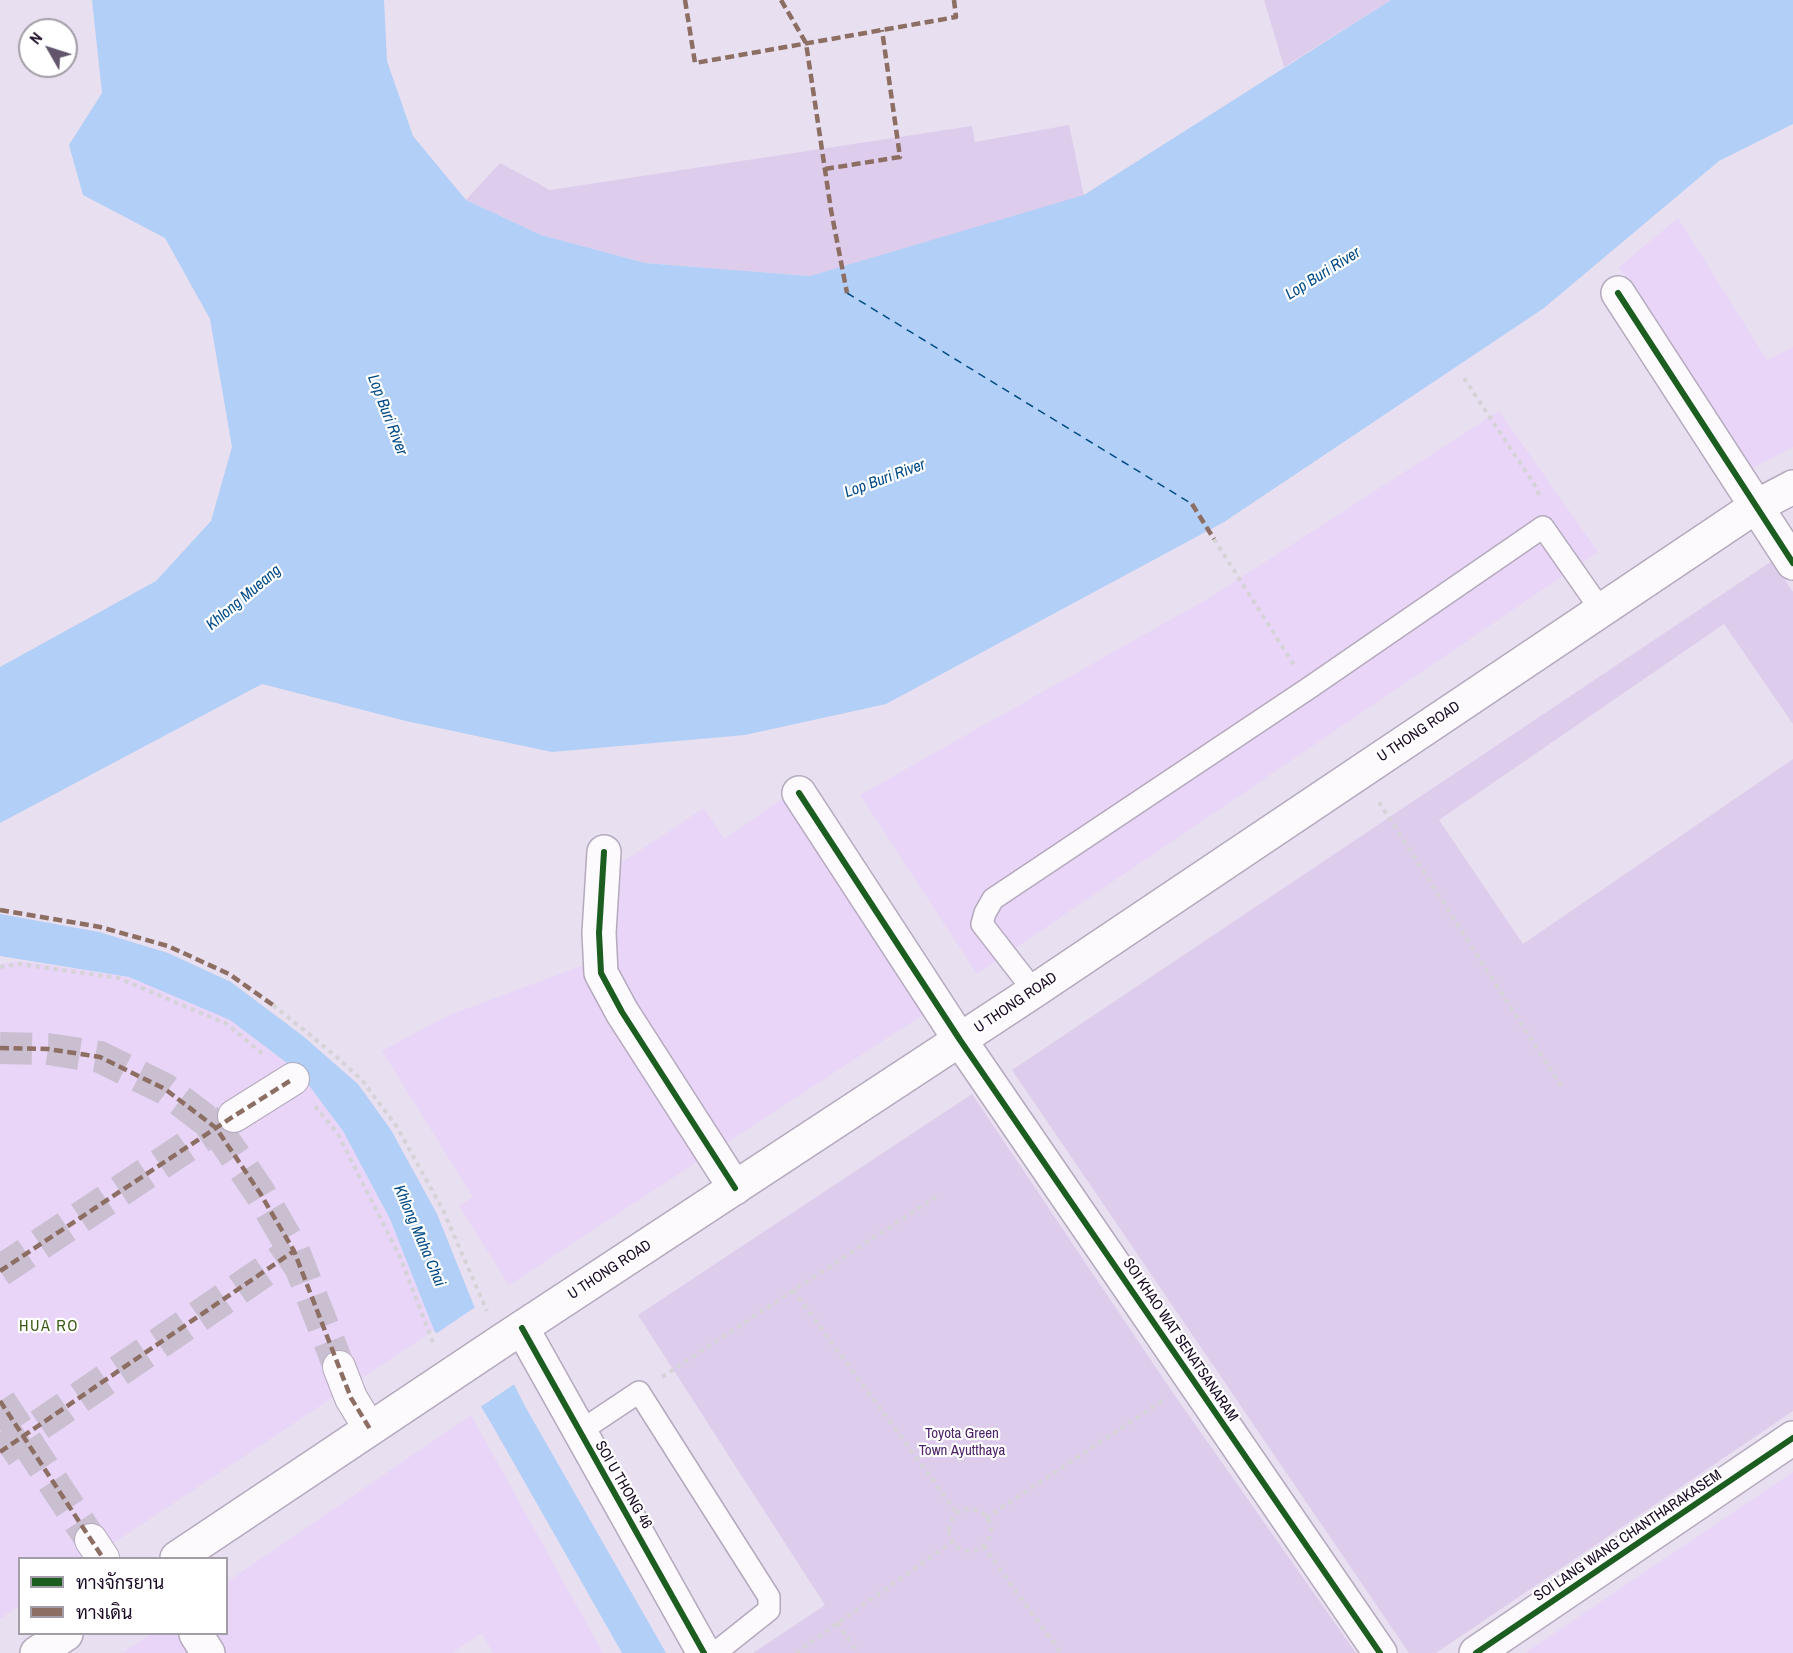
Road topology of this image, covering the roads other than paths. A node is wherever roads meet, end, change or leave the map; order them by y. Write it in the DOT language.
graph roads {
  1 [pos="1617,293"];
  2 [pos="1793,487"];
  3 [pos="1755,507"];
  4 [pos="1793,562"];
  5 [pos="1601,610"];
  6 [pos="799,794"];
  7 [pos="604,852"];
  8 [pos="1034,991"];
  9 [pos="960,1040"];
  10 [pos="293,1079"];
  11 [pos="234,1116"];
  12 [pos="735,1188"];
  13 [pos="508,1337"];
  14 [pos="339,1367"];
  15 [pos="370,1429"];
  16 [pos="579,1432"];
  17 [pos="1793,1438"];
  18 [pos="178,1557"];
  19 [pos="64,1635"];
  20 [pos="197,1635"];
  21 [pos="37,1653"];
  22 [pos="208,1653"];
  23 [pos="704,1653"];
  24 [pos="715,1653"];
  25 [pos="1380,1653"];
  26 [pos="1476,1653"];
  1 -- 3 [label="street"];
  2 -- 3 [label="street, U THONG ROAD"];
  3 -- 4 [label="street"];
  3 -- 5 [label="street, U THONG ROAD"];
  5 -- 8 [label="street, U THONG ROAD"];
  5 -- 8 [label="lane"];
  6 -- 9 [label="street, SOI KHAO WAT SENATSANARAM"];
  7 -- 12 [label="street"];
  8 -- 9 [label="street, U THONG ROAD"];
  9 -- 12 [label="street, U THONG ROAD"];
  9 -- 25 [label="street, SOI KHAO WAT SENATSANARAM"];
  10 -- 11 [label="street"];
  12 -- 13 [label="street, U THONG ROAD"];
  13 -- 15 [label="street, U THONG ROAD"];
  13 -- 16 [label="street, SOI U THONG 46"];
  14 -- 15 [label="street"];
  15 -- 18 [label="street, U THONG ROAD"];
  16 -- 23 [label="street, SOI U THONG 46"];
  16 -- 24 [label="lane"];
  17 -- 26 [label="street, SOI LANG WANG CHANTHARAKASEM"];
  19 -- 21 [label="street"];
  20 -- 22 [label="street"];
}
